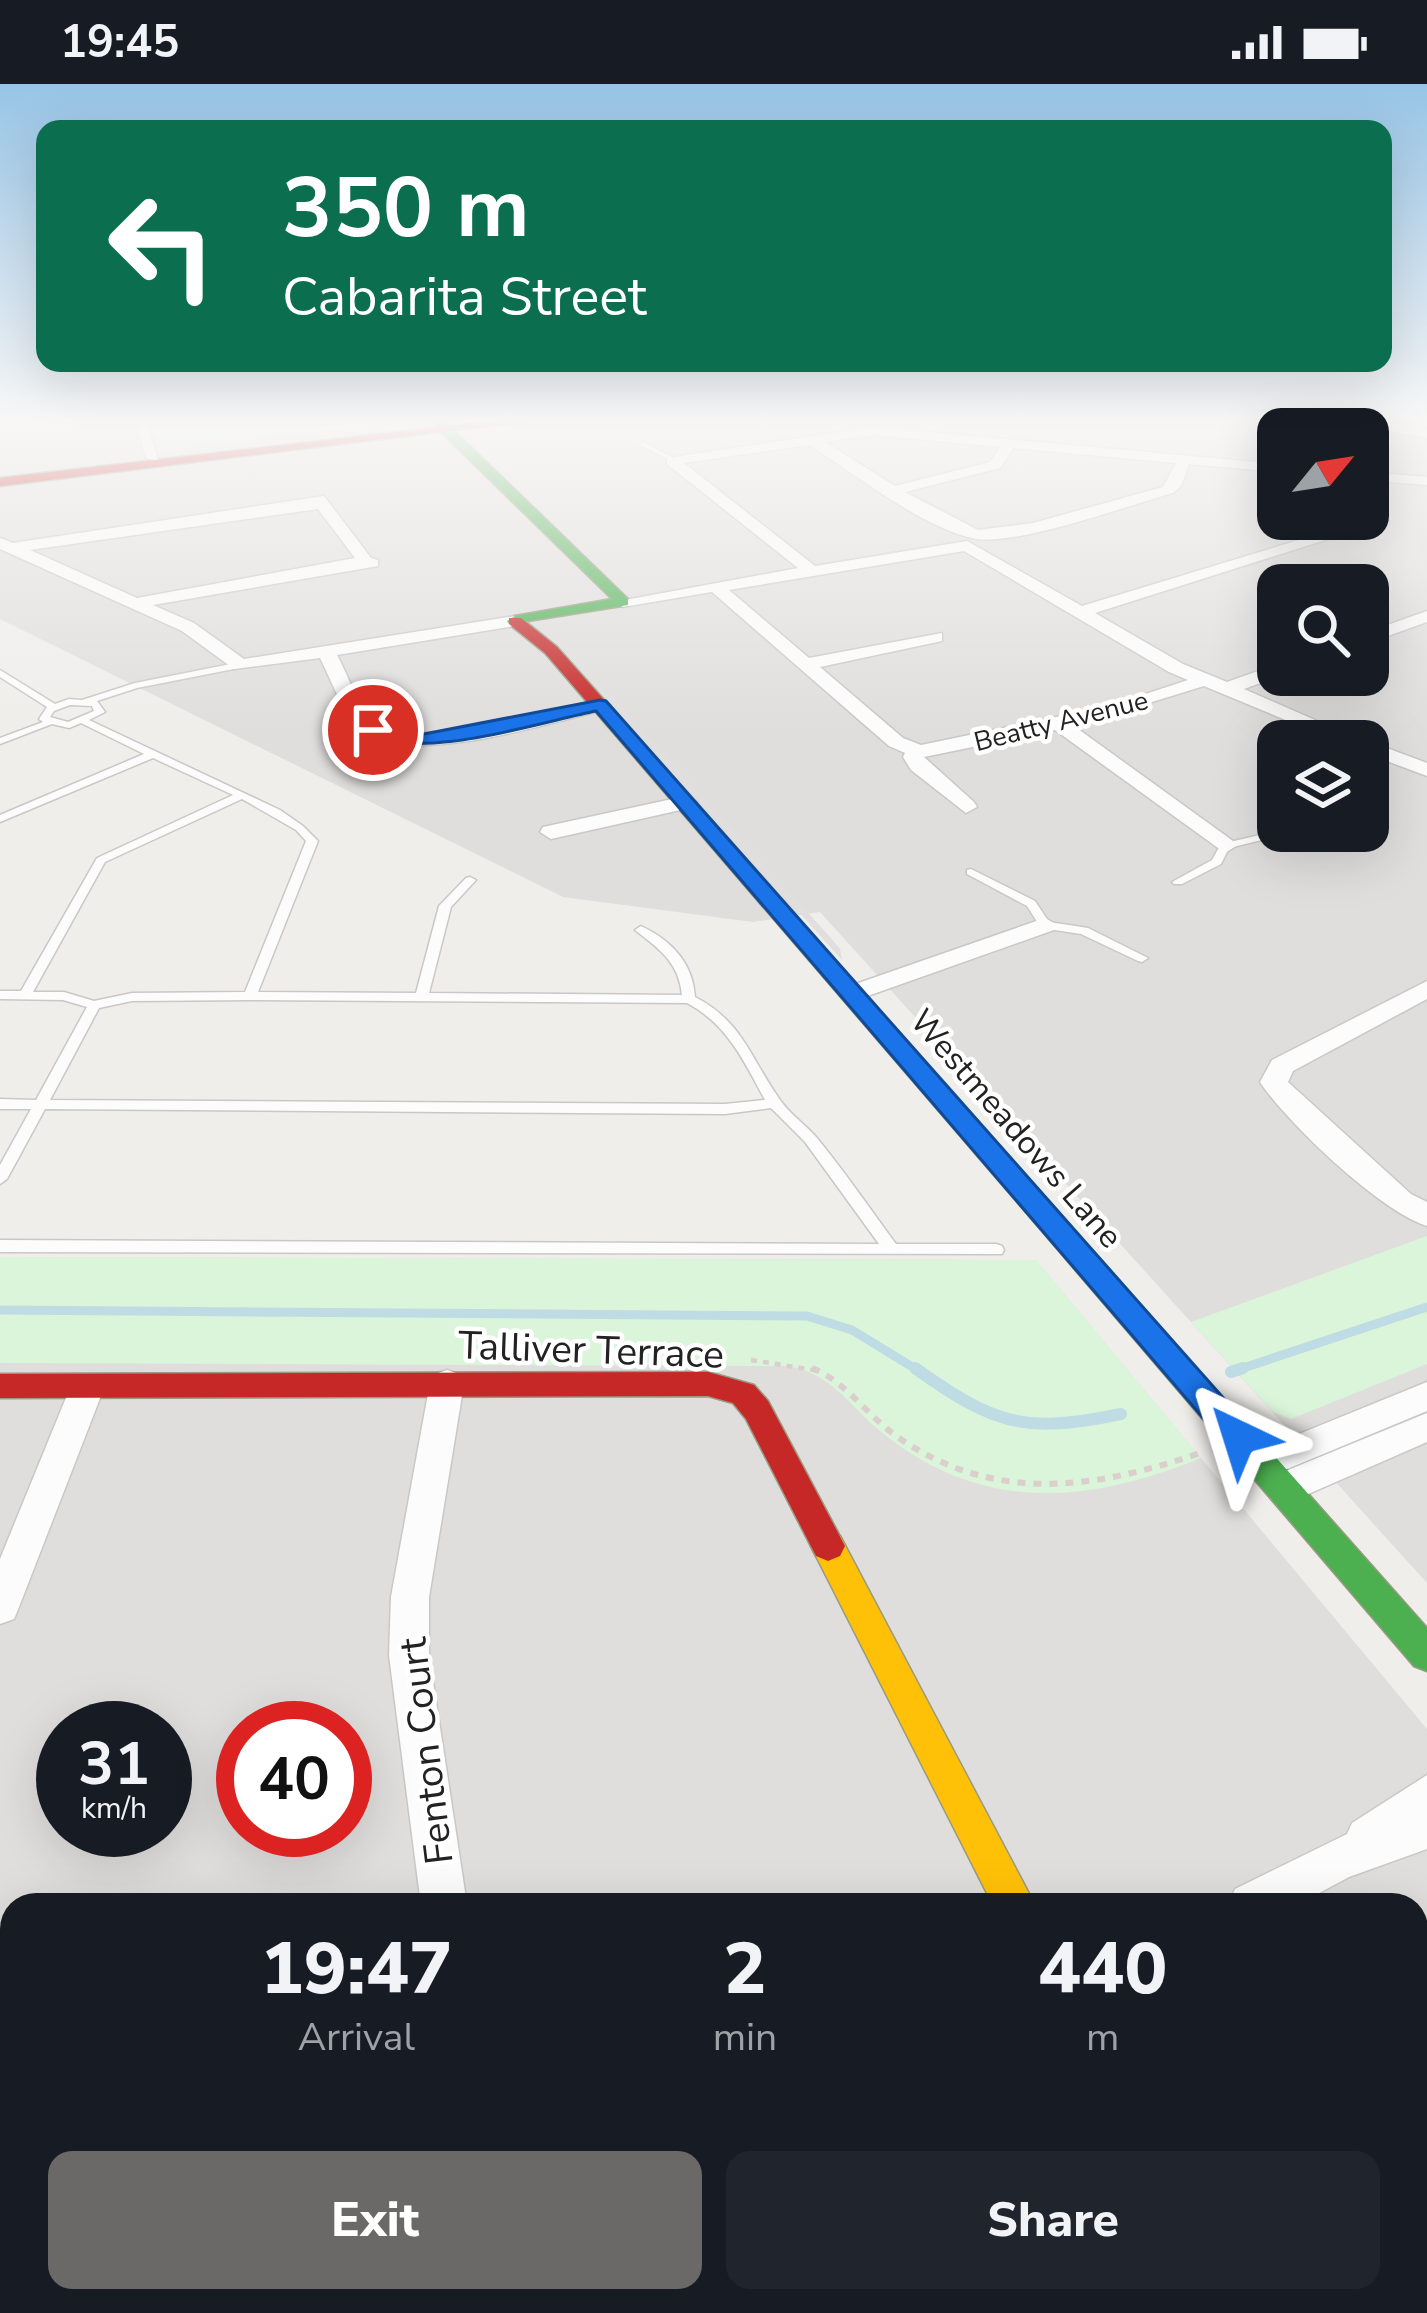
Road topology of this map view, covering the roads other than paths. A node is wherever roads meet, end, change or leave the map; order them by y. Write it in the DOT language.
graph roads {
  1 [pos="193,520"];
  2 [pos="337,520"];
  3 [pos="539,520"];
  4 [pos="745,520"];
  5 [pos="939,520"];
  6 [pos="1058,520"];
  7 [pos="970,540"];
  8 [pos="1310,540"];
  9 [pos="6,546"];
  10 [pos="810,569"];
  11 [pos="715,586"];
  12 [pos="623,602"];
  13 [pos="136,603"];
  14 [pos="1082,612"];
  15 [pos="1427,616"];
  16 [pos="522,620"];
  17 [pos="1389,630"];
  18 [pos="937,638"];
  19 [pos="327,655"];
  20 [pos="806,664"];
  21 [pos="234,668"];
  22 [pos="0,674"];
  23 [pos="1257,678"];
  24 [pos="1202,680"];
  25 [pos="139,688"];
  26 [pos="1224,690"];
  27 [pos="86,701"];
  28 [pos="600,705"];
  29 [pos="54,707"];
  30 [pos="100,710"];
  31 [pos="1300,720"];
  32 [pos="85,722"];
  33 [pos="48,723"];
  34 [pos="1059,724"];
  35 [pos="0,741"];
  36 [pos="918,751"];
  37 [pos="154,754"];
  38 [pos="1389,755"];
  39 [pos="1426,768"];
  40 [pos="240,796"];
  41 [pos="686,802"];
  42 [pos="966,807"];
  43 [pos="0,819"];
  44 [pos="551,832"];
  45 [pos="1257,839"];
  46 [pos="1225,846"];
  47 [pos="971,872"];
  48 [pos="470,880"];
  49 [pos="1178,881"];
  50 [pos="1045,925"];
  51 [pos="641,930"];
  52 [pos="1142,958"];
  53 [pos="1427,989"];
  54 [pos="853,993"];
  55 [pos="0,995"];
  56 [pos="25,995"];
  57 [pos="250,996"];
  58 [pos="422,996"];
  59 [pos="689,999"];
  60 [pos="94,1006"];
  61 [pos="774,1103"];
  62 [pos="0,1104"];
  63 [pos="38,1104"];
  64 [pos="0,1179"];
  65 [pos="1427,1215"];
  66 [pos="0,1246"];
  67 [pos="891,1249"];
  68 [pos="996,1250"];
  69 [pos="447,1383"];
  70 [pos="0,1387"];
  71 [pos="87,1388"];
  72 [pos="1427,1396"];
  73 [pos="1427,1426"];
  74 [pos="1274,1476"];
  75 [pos="0,1607"];
  76 [pos="1427,1654"];
  77 [pos="1427,1796"];
  78 [pos="1427,1827"];
  79 [pos="1338,1859"];
  80 [pos="442,1893"];
  81 [pos="1009,1893"];
  82 [pos="1274,1893"];
  1 -- 9 [label="street"];
  2 -- 13 [label="street"];
  3 -- 12 [label="street"];
  4 -- 10 [label="street"];
  5 -- 7 [label="street"];
  6 -- 7 [label="street"];
  7 -- 10 [label="street"];
  7 -- 14 [label="street"];
  8 -- 14 [label="street"];
  9 -- 13 [label="street"];
  10 -- 11 [label="street"];
  11 -- 12 [label="street"];
  11 -- 20 [label="street, Beatty Avenue"];
  12 -- 16 [label="street"];
  13 -- 21 [label="street"];
  14 -- 24 [label="street"];
  15 -- 17 [label="street"];
  16 -- 19 [label="street"];
  16 -- 28 [label="street, Westmeadows Lane"];
  18 -- 20 [label="street"];
  19 -- 21 [label="street"];
  19 -- 28 [label="street"];
  20 -- 36 [label="street, Beatty Avenue"];
  21 -- 25 [label="lane"];
  22 -- 29 [label="lane"];
  23 -- 26 [label="street"];
  24 -- 26 [label="street"];
  24 -- 34 [label="street, Beatty Avenue"];
  25 -- 27 [label="lane"];
  25 -- 30 [label="lane"];
  26 -- 31 [label="street"];
  27 -- 29 [label="lane"];
  27 -- 30 [label="lane"];
  28 -- 41 [label="street, Westmeadows Lane"];
  29 -- 33 [label="lane"];
  30 -- 32 [label="lane"];
  32 -- 33 [label="lane"];
  32 -- 37 [label="lane"];
  33 -- 35 [label="lane"];
  34 -- 36 [label="street, Beatty Avenue"];
  34 -- 46 [label="street"];
  36 -- 42 [label="street, Beatty Avenue"];
  37 -- 40 [label="lane"];
  37 -- 43 [label="lane"];
  38 -- 39 [label="street"];
  40 -- 56 [label="lane"];
  40 -- 57 [label="lane"];
  41 -- 44 [label="street"];
  41 -- 54 [label="street, Westmeadows Lane"];
  45 -- 46 [label="lane"];
  46 -- 49 [label="lane"];
  47 -- 50 [label="lane"];
  48 -- 58 [label="lane"];
  50 -- 52 [label="lane"];
  50 -- 54 [label="street"];
  51 -- 59 [label="lane"];
  53 -- 65 [label="street"];
  54 -- 74 [label="street, Westmeadows Lane"];
  55 -- 56 [label="lane"];
  56 -- 60 [label="lane"];
  57 -- 58 [label="lane"];
  57 -- 60 [label="lane"];
  58 -- 59 [label="lane"];
  59 -- 61 [label="lane"];
  60 -- 63 [label="lane"];
  61 -- 63 [label="lane"];
  61 -- 67 [label="lane"];
  62 -- 63 [label="lane"];
  63 -- 64 [label="lane"];
  66 -- 67 [label="lane"];
  67 -- 68 [label="lane"];
  69 -- 71 [label="street, Talliver Terrace"];
  69 -- 80 [label="street, Fenton Court"];
  69 -- 81 [label="street, Talliver Terrace"];
  70 -- 71 [label="street, Talliver Terrace"];
  71 -- 75 [label="street"];
  72 -- 74 [label="street"];
  73 -- 74 [label="street"];
  74 -- 76 [label="street, Westmeadows Lane"];
  77 -- 79 [label="street"];
  78 -- 79 [label="street"];
  79 -- 82 [label="street"];
}
